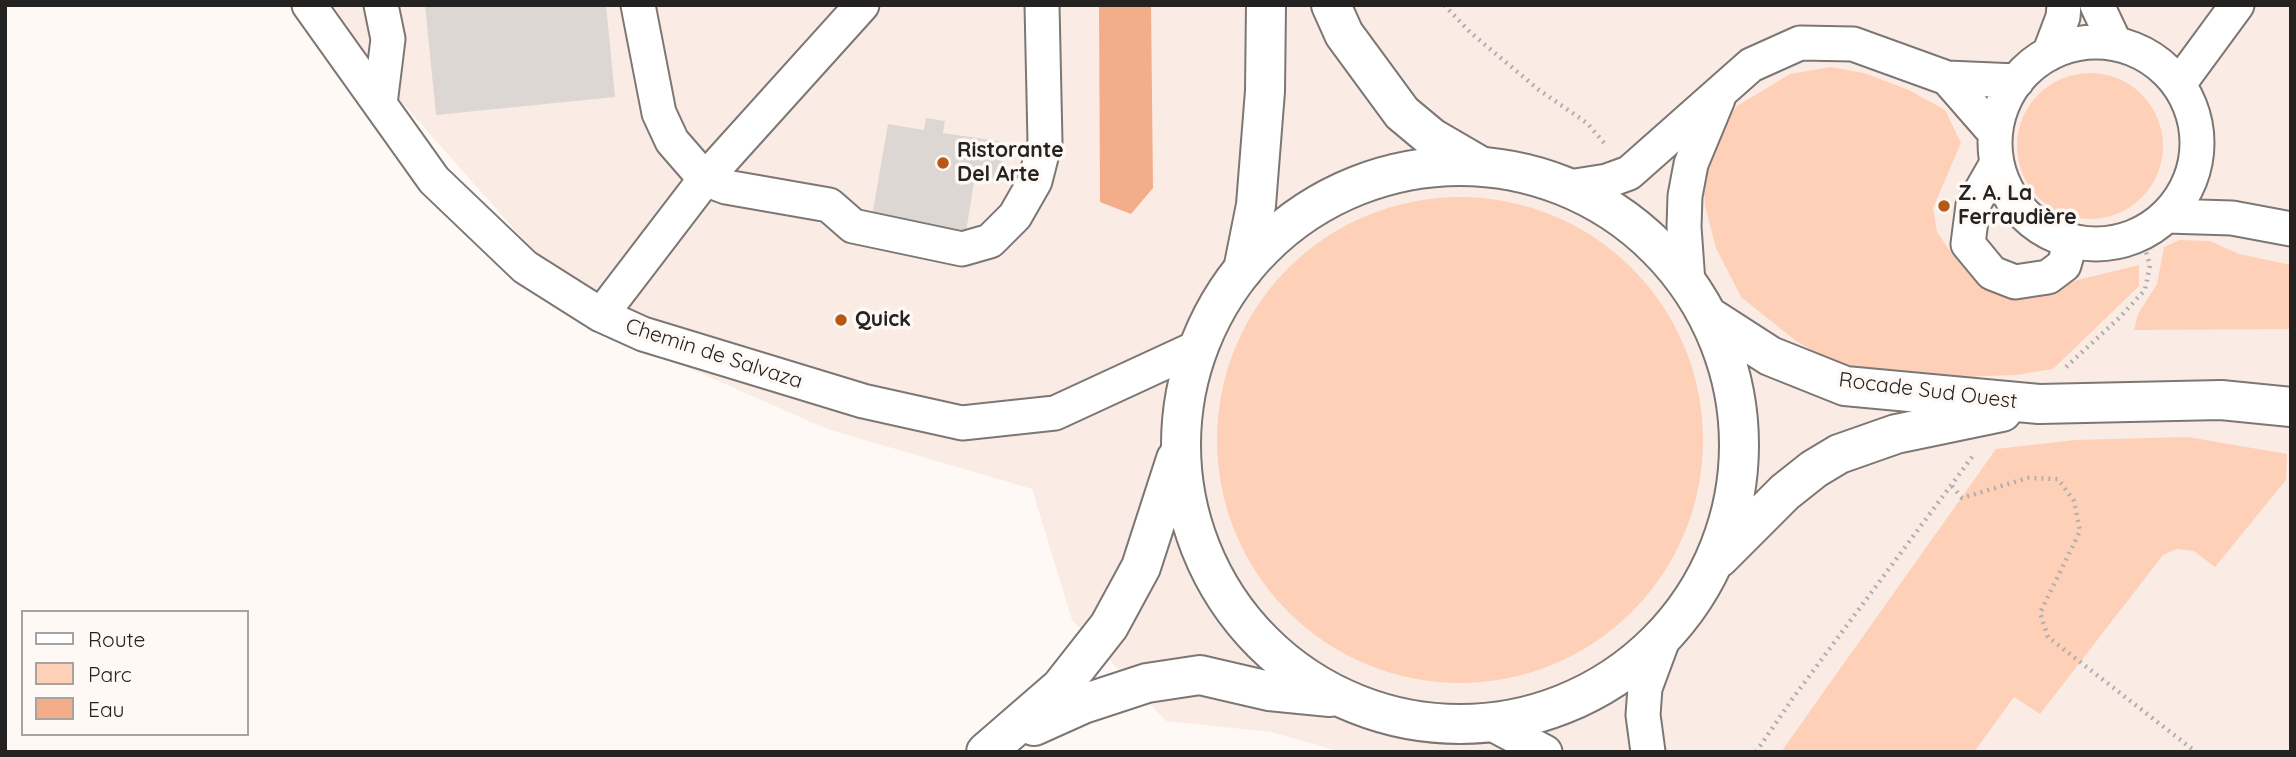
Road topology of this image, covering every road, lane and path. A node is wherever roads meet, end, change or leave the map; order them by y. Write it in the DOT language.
graph roads {
  1 [pos="309,5"];
  2 [pos="381,5"];
  3 [pos="638,5"];
  4 [pos="862,5"];
  5 [pos="1042,5"];
  6 [pos="1266,5"];
  7 [pos="1331,5"];
  8 [pos="1444,5"];
  9 [pos="2064,5"];
  10 [pos="2096,5"];
  11 [pos="2235,8"];
  12 [pos="2115,43"];
  13 [pos="2049,54"];
  14 [pos="2170,74"];
  15 [pos="1947,78"];
  16 [pos="2017,81"];
  17 [pos="1722,88"];
  18 [pos="380,104"];
  19 [pos="1996,148"];
  20 [pos="1480,166"];
  21 [pos="1629,173"];
  22 [pos="2192,178"];
  23 [pos="705,179"];
  24 [pos="1569,187"];
  25 [pos="2167,216"];
  26 [pos="2232,218"];
  27 [pos="2291,229"];
  28 [pos="2140,235"];
  29 [pos="2071,241"];
  30 [pos="1243,270"];
  31 [pos="1688,283"];
  32 [pos="601,315"];
  33 [pos="1708,316"];
  34 [pos="1198,347"];
  35 [pos="2065,367"];
  36 [pos="2039,404"];
  37 [pos="2291,407"];
  38 [pos="1181,443"];
  39 [pos="1981,446"];
  40 [pos="1952,486"];
  41 [pos="1713,564"];
  42 [pos="1665,634"];
  43 [pos="1339,698"];
  44 [pos="1490,723"];
  45 [pos="992,748"];
  46 [pos="1545,752"];
  47 [pos="1648,752"];
  48 [pos="1756,752"];
  49 [pos="2196,752"];
  1 -- 18 [label="street, Chemin de Salvaza"];
  2 -- 18 [label="street"];
  3 -- 23 [label="street"];
  4 -- 23 [label="street"];
  5 -- 23 [label="street"];
  6 -- 30 [label="main road"];
  7 -- 20 [label="main road"];
  8 -- 21 [label="path"];
  9 -- 13 [label="street"];
  10 -- 12 [label="street"];
  11 -- 14 [label="street"];
  12 -- 13 [label="street"];
  12 -- 14 [label="street"];
  13 -- 16 [label="street"];
  14 -- 22 [label="street"];
  15 -- 16 [label="street"];
  15 -- 17 [label="street"];
  15 -- 19 [label="street"];
  16 -- 19 [label="street"];
  17 -- 21 [label="street"];
  17 -- 31 [label="street"];
  18 -- 32 [label="street, Chemin de Salvaza"];
  19 -- 29 [label="street"];
  19 -- 29 [label="street"];
  20 -- 24 [label="main road"];
  20 -- 30 [label="main road"];
  21 -- 24 [label="street"];
  22 -- 25 [label="street"];
  22 -- 26 [label="street"];
  23 -- 32 [label="street"];
  24 -- 31 [label="main road"];
  25 -- 26 [label="street"];
  25 -- 28 [label="street"];
  26 -- 27 [label="street"];
  28 -- 29 [label="street"];
  28 -- 35 [label="path"];
  30 -- 34 [label="main road"];
  31 -- 33 [label="main road"];
  32 -- 34 [label="street, Chemin de Salvaza"];
  33 -- 36 [label="main road, Rocade Sud Ouest"];
  33 -- 41 [label="main road"];
  34 -- 38 [label="main road"];
  36 -- 37 [label="main road, Rocade Sud Ouest"];
  36 -- 41 [label="main road, Rocade Sud Ouest"];
  38 -- 43 [label="main road"];
  38 -- 45 [label="main road"];
  39 -- 40 [label="path"];
  40 -- 48 [label="path"];
  40 -- 49 [label="path"];
  41 -- 42 [label="main road"];
  42 -- 44 [label="main road"];
  42 -- 47 [label="street"];
  43 -- 44 [label="main road"];
  43 -- 45 [label="main road"];
  44 -- 46 [label="street"];
}
